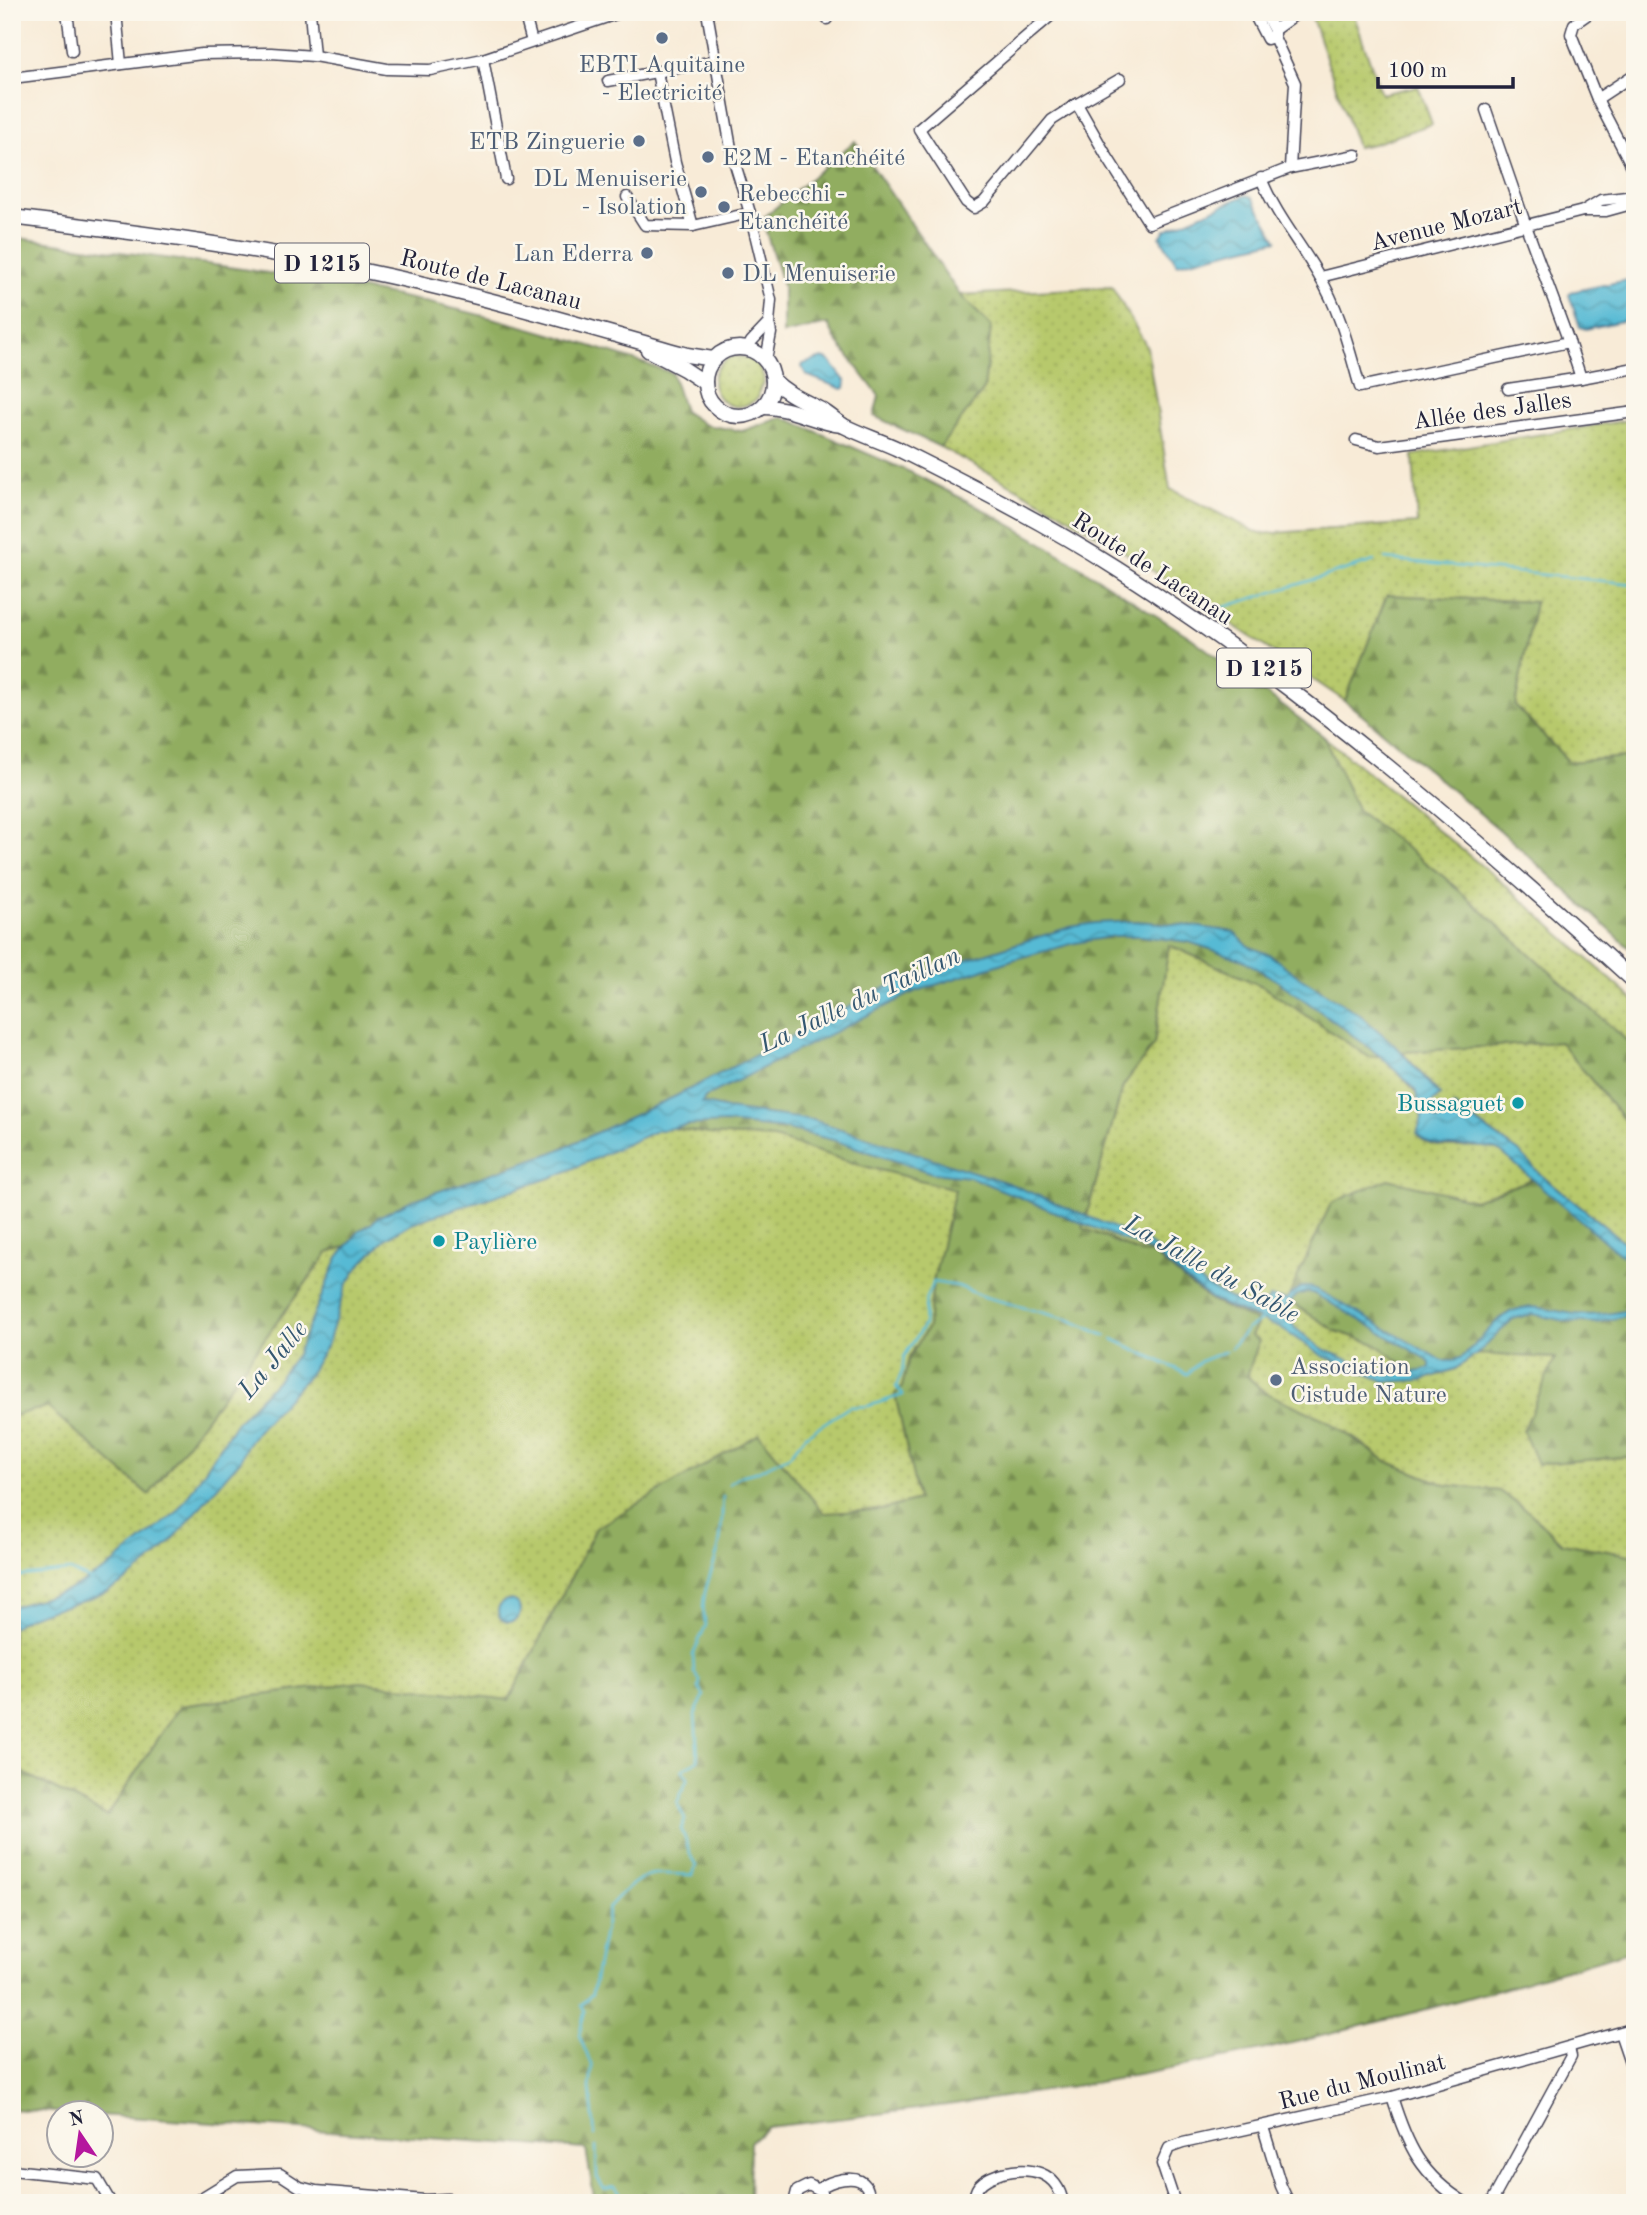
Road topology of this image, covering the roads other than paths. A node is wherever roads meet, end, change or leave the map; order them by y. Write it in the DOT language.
graph roads {
  1 [pos="67,12"];
  2 [pos="116,12"];
  3 [pos="310,12"];
  4 [pos="524,12"];
  5 [pos="622,12"];
  6 [pos="707,12"];
  7 [pos="1055,12"];
  8 [pos="1253,12"];
  9 [pos="1264,12"];
  10 [pos="1299,12"];
  11 [pos="1591,12"];
  12 [pos="1274,34"];
  13 [pos="532,42"];
  14 [pos="72,51"];
  15 [pos="314,56"];
  16 [pos="483,59"];
  17 [pos="715,61"];
  18 [pos="121,64"];
  19 [pos="657,72"];
  20 [pos="1635,74"];
  21 [pos="12,78"];
  22 [pos="1120,79"];
  23 [pos="608,81"];
  24 [pos="1597,99"];
  25 [pos="1077,104"];
  26 [pos="1486,110"];
  27 [pos="1356,155"];
  28 [pos="1290,168"];
  29 [pos="1635,172"];
  30 [pos="1261,178"];
  31 [pos="506,179"];
  32 [pos="1635,196"];
  33 [pos="627,197"];
  34 [pos="1635,203"];
  35 [pos="1583,211"];
  36 [pos="750,213"];
  37 [pos="12,217"];
  38 [pos="693,226"];
  39 [pos="1526,226"];
  40 [pos="1320,277"];
  41 [pos="769,323"];
  42 [pos="625,337"];
  43 [pos="1569,342"];
  44 [pos="748,349"];
  45 [pos="713,359"];
  46 [pos="766,360"];
  47 [pos="1635,368"];
  48 [pos="1581,377"];
  49 [pos="773,380"];
  50 [pos="705,383"];
  51 [pos="1508,389"];
  52 [pos="762,407"];
  53 [pos="1635,412"];
  54 [pos="843,425"];
  55 [pos="1356,440"];
  56 [pos="1635,982"];
  57 [pos="1635,2028"];
  58 [pos="1620,2033"];
  59 [pos="1569,2048"];
  60 [pos="1635,2077"];
  61 [pos="1392,2097"];
  62 [pos="1263,2127"];
  63 [pos="12,2170"];
  64 [pos="818,2189"];
  65 [pos="111,2203"];
  66 [pos="193,2203"];
  67 [pos="488,2203"];
  68 [pos="794,2203"];
  69 [pos="824,2203"];
  70 [pos="870,2203"];
  71 [pos="973,2203"];
  72 [pos="1063,2203"];
  73 [pos="1175,2203"];
  74 [pos="1289,2203"];
  75 [pos="1466,2203"];
  76 [pos="1491,2203"];
  1 -- 14 [label="street"];
  2 -- 18 [label="street"];
  3 -- 15 [label="street"];
  4 -- 13 [label="street"];
  5 -- 13 [label="street"];
  6 -- 17 [label="street"];
  7 -- 25 [label="street"];
  8 -- 12 [label="street"];
  9 -- 12 [label="street"];
  10 -- 12 [label="street"];
  11 -- 24 [label="street"];
  12 -- 28 [label="street"];
  13 -- 16 [label="street"];
  15 -- 16 [label="street"];
  15 -- 18 [label="street"];
  16 -- 31 [label="street"];
  17 -- 19 [label="street"];
  17 -- 36 [label="street"];
  18 -- 21 [label="street"];
  19 -- 23 [label="street"];
  19 -- 38 [label="street"];
  20 -- 24 [label="street"];
  22 -- 25 [label="street"];
  24 -- 29 [label="street"];
  25 -- 30 [label="street"];
  26 -- 39 [label="street"];
  27 -- 28 [label="street"];
  28 -- 30 [label="street"];
  30 -- 40 [label="street"];
  32 -- 35 [label="street, Avenue Mozart"];
  33 -- 38 [label="street"];
  34 -- 35 [label="street, Avenue Mozart"];
  35 -- 39 [label="street, Avenue Mozart"];
  36 -- 38 [label="street"];
  36 -- 41 [label="street"];
  37 -- 42 [label="main road, Route de Lacanau / D 1215"];
  39 -- 40 [label="street, Avenue Mozart"];
  39 -- 43 [label="street"];
  40 -- 43 [label="street"];
  41 -- 44 [label="street"];
  41 -- 46 [label="street"];
  42 -- 45 [label="main road, D 1215"];
  42 -- 50 [label="main road, D 1215"];
  43 -- 48 [label="street"];
  44 -- 45 [label="main road"];
  44 -- 46 [label="main road"];
  45 -- 50 [label="main road"];
  46 -- 49 [label="main road"];
  47 -- 48 [label="street"];
  48 -- 51 [label="street"];
  49 -- 52 [label="main road"];
  49 -- 54 [label="main road, D 1215"];
  50 -- 52 [label="main road"];
  52 -- 54 [label="main road, D 1215"];
  53 -- 55 [label="street, Allée des Jalles"];
  54 -- 56 [label="main road, Route de Lacanau / D 1215"];
  57 -- 58 [label="street, Rue du Moulinat"];
  58 -- 59 [label="street, Rue du Moulinat"];
  58 -- 60 [label="street"];
  59 -- 61 [label="street, Rue du Moulinat"];
  59 -- 76 [label="street"];
  61 -- 62 [label="street, Rue du Moulinat"];
  61 -- 75 [label="street"];
  62 -- 73 [label="street, Rue du Moulinat"];
  62 -- 74 [label="street"];
  63 -- 65 [label="street"];
  64 -- 68 [label="street"];
  64 -- 69 [label="street"];
  64 -- 70 [label="street"];
  66 -- 67 [label="street"];
  71 -- 72 [label="street"];
}
